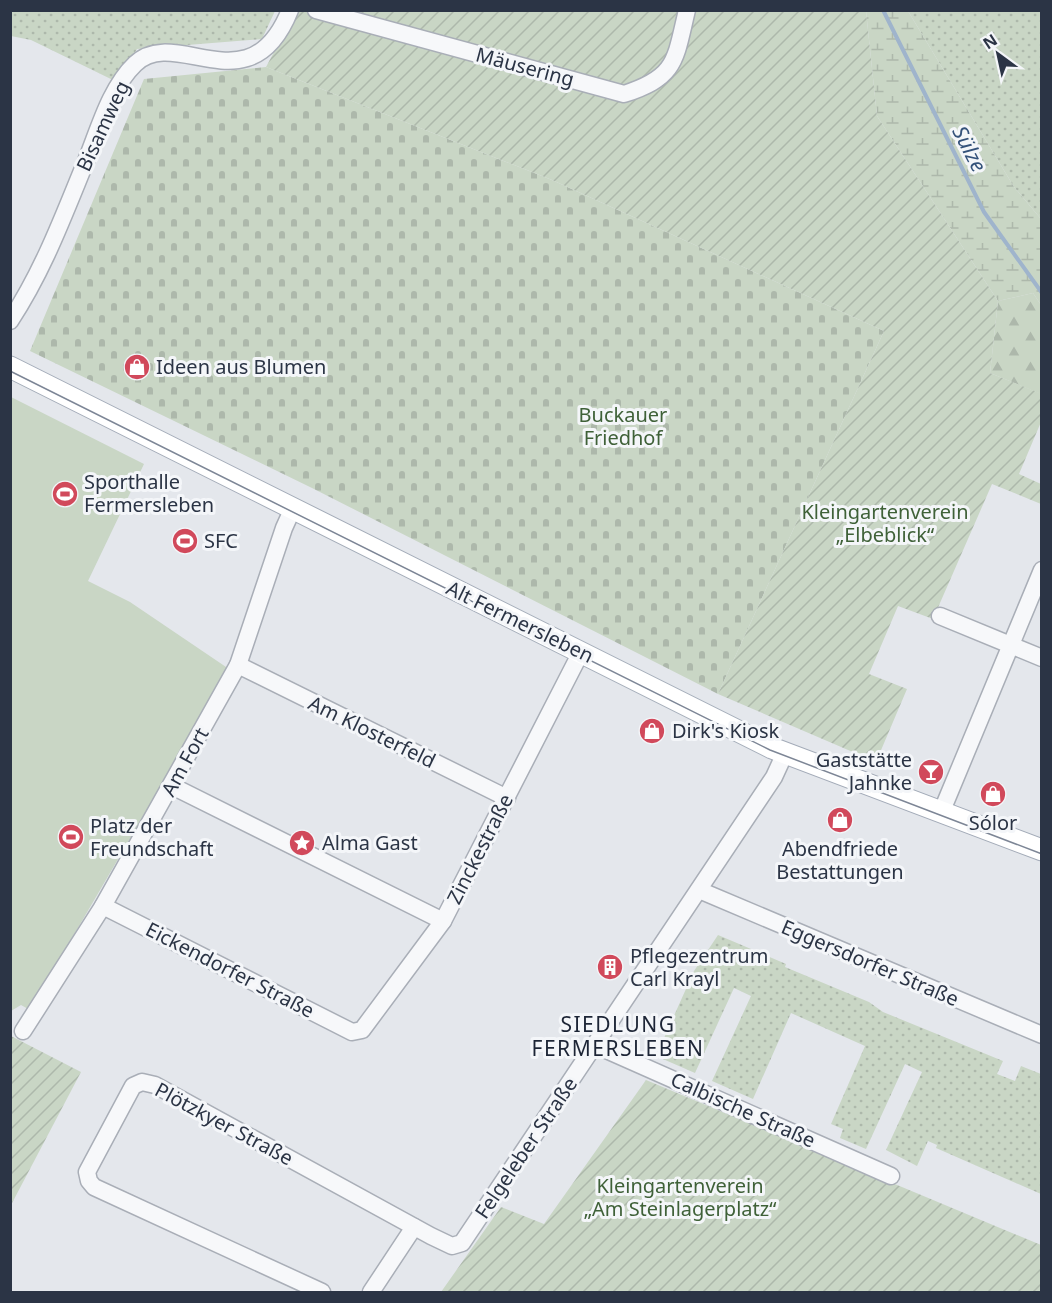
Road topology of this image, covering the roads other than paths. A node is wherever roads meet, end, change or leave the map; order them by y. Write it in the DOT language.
graph roads {
  1 [pos="290,10"];
  2 [pos="316,10"];
  3 [pos="687,10"];
  4 [pos="10,321"];
  5 [pos="10,367"];
  6 [pos="293,508"];
  7 [pos="1041,570"];
  8 [pos="940,616"];
  9 [pos="1009,645"];
  10 [pos="581,652"];
  11 [pos="1041,658"];
  12 [pos="238,665"];
  13 [pos="785,753"];
  14 [pos="172,786"];
  15 [pos="507,798"];
  16 [pos="941,813"];
  17 [pos="1041,850"];
  18 [pos="699,890"];
  19 [pos="104,906"];
  20 [pos="442,921"];
  21 [pos="23,1031"];
  22 [pos="357,1032"];
  23 [pos="1041,1035"];
  24 [pos="596,1045"];
  25 [pos="891,1176"];
  26 [pos="414,1227"];
  27 [pos="431,1236"];
  28 [pos="322,1293"];
  29 [pos="371,1293"];
  1 -- 4 [label="street, Bisamweg"];
  2 -- 3 [label="street, Mäusering"];
  5 -- 6 [label="main road, Alt Fermersleben"];
  6 -- 10 [label="main road, Alt Fermersleben"];
  6 -- 12 [label="street, Am Fort"];
  7 -- 9 [label="street"];
  8 -- 9 [label="street"];
  9 -- 11 [label="street"];
  9 -- 16 [label="street"];
  10 -- 13 [label="main road, Alt Fermersleben"];
  10 -- 15 [label="street, Zinckestraße"];
  12 -- 14 [label="street, Am Fort"];
  12 -- 15 [label="street, Am Klosterfeld"];
  13 -- 16 [label="main road, Alt Fermersleben"];
  13 -- 18 [label="street, Felgeleber Straße"];
  14 -- 19 [label="street, Am Fort"];
  14 -- 20 [label="street"];
  15 -- 20 [label="street, Zinckestraße"];
  16 -- 17 [label="main road, Alt Fermersleben"];
  18 -- 23 [label="street, Eggersdorfer Straße"];
  18 -- 24 [label="street, Felgeleber Straße"];
  19 -- 21 [label="street, Am Fort"];
  19 -- 22 [label="street, Eickendorfer Straße"];
  20 -- 22 [label="street, Zinckestraße"];
  24 -- 25 [label="street, Calbische Straße"];
  24 -- 27 [label="street, Felgeleber Straße"];
  26 -- 27 [label="street, Plötzkyer Straße"];
  26 -- 28 [label="street, Plötzkyer Straße"];
  26 -- 29 [label="street"];
}
